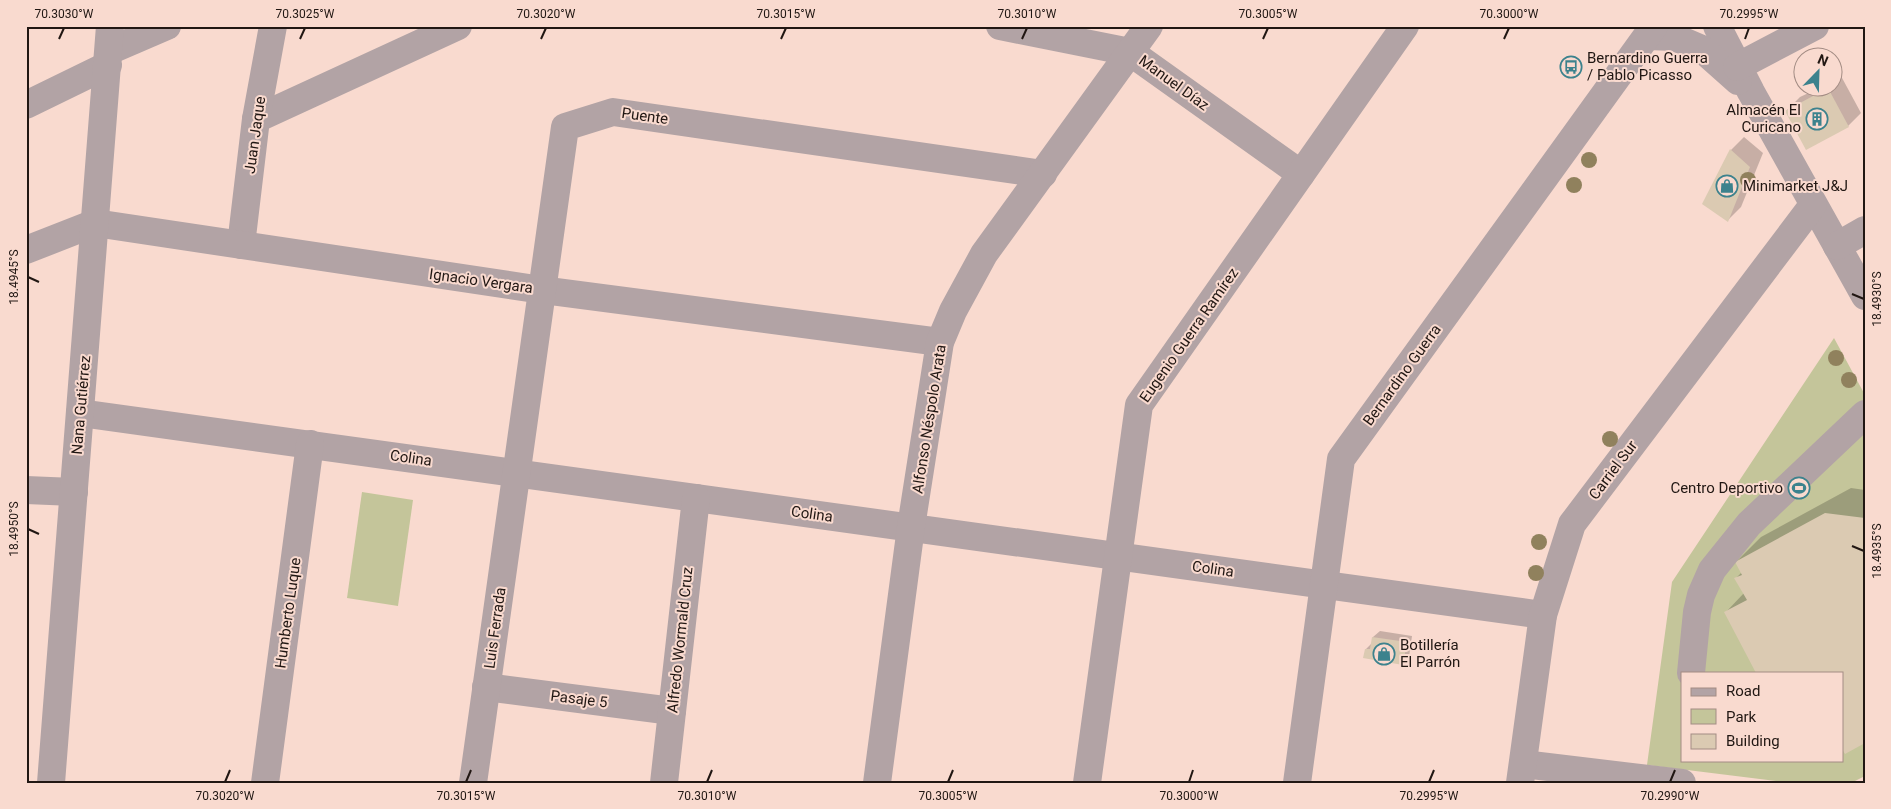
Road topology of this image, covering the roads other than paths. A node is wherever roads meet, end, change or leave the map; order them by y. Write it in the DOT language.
graph roads {
  1 [pos="168,26"];
  2 [pos="273,26"];
  3 [pos="458,26"];
  4 [pos="1000,26"];
  5 [pos="1149,26"];
  6 [pos="1405,26"];
  7 [pos="1717,26"];
  8 [pos="1815,26"];
  9 [pos="1651,31"];
  10 [pos="109,47"];
  11 [pos="1130,52"];
  12 [pos="1737,67"];
  13 [pos="1750,92"];
  14 [pos="26,105"];
  15 [pos="256,119"];
  16 [pos="1043,174"];
  17 [pos="1301,174"];
  18 [pos="1813,205"];
  19 [pos="95,224"];
  20 [pos="1865,230"];
  21 [pos="241,245"];
  22 [pos="1836,246"];
  23 [pos="26,250"];
  24 [pos="542,290"];
  25 [pos="1865,296"];
  26 [pos="940,342"];
  27 [pos="80,412"];
  28 [pos="1865,414"];
  29 [pos="310,444"];
  30 [pos="516,473"];
  31 [pos="26,490"];
  32 [pos="74,492"];
  33 [pos="696,498"];
  34 [pos="911,527"];
  35 [pos="1118,556"];
  36 [pos="1324,585"];
  37 [pos="1543,615"];
  38 [pos="1691,672"];
  39 [pos="486,688"];
  40 [pos="672,711"];
  41 [pos="1685,762"];
  42 [pos="1522,773"];
  43 [pos="51,783"];
  44 [pos="265,783"];
  45 [pos="473,783"];
  46 [pos="664,783"];
  47 [pos="877,783"];
  48 [pos="1087,783"];
  49 [pos="1297,783"];
  50 [pos="1683,783"];
  1 -- 10 [label="street"];
  2 -- 15 [label="street, Juan Jaque"];
  3 -- 15 [label="street"];
  4 -- 11 [label="street, Manuel Díaz"];
  5 -- 11 [label="street, Alfonso Néspolo Arata"];
  6 -- 17 [label="street, Eugenio Guerra Ramírez"];
  7 -- 12 [label="street"];
  8 -- 12 [label="street"];
  9 -- 13 [label="street"];
  9 -- 36 [label="street, Bernardino Guerra"];
  10 -- 14 [label="street"];
  10 -- 19 [label="street, Nana Gutiérrez"];
  11 -- 16 [label="street, Alfonso Néspolo Arata"];
  11 -- 17 [label="street, Manuel Díaz"];
  12 -- 13 [label="street"];
  13 -- 18 [label="street"];
  15 -- 21 [label="street, Juan Jaque"];
  16 -- 24 [label="street, Puente"];
  16 -- 26 [label="street, Alfonso Néspolo Arata"];
  17 -- 35 [label="street, Eugenio Guerra Ramírez"];
  18 -- 22 [label="street"];
  18 -- 37 [label="street, Carriel Sur"];
  19 -- 21 [label="street, Ignacio Vergara"];
  19 -- 23 [label="street, Ignacio Vergara"];
  19 -- 27 [label="street, Nana Gutiérrez"];
  20 -- 22 [label="street"];
  21 -- 24 [label="street, Ignacio Vergara"];
  22 -- 25 [label="street"];
  24 -- 26 [label="street, Ignacio Vergara"];
  24 -- 30 [label="street, Puente"];
  26 -- 34 [label="street, Alfonso Néspolo Arata"];
  27 -- 29 [label="street, Colina"];
  27 -- 32 [label="street, Nana Gutiérrez"];
  28 -- 38 [label="street"];
  29 -- 30 [label="street, Colina"];
  29 -- 44 [label="street, Humberto Luque"];
  30 -- 33 [label="street, Colina"];
  30 -- 39 [label="street, Luis Ferrada"];
  31 -- 32 [label="street"];
  32 -- 43 [label="street, Nana Gutiérrez"];
  33 -- 34 [label="street, Colina"];
  33 -- 40 [label="street, Alfredo Wormald Cruz"];
  34 -- 35 [label="street, Colina"];
  34 -- 47 [label="street, Alfonso Néspolo Arata"];
  35 -- 36 [label="street, Colina"];
  35 -- 48 [label="street, Eugenio Guerra Ramírez"];
  36 -- 37 [label="street, Colina"];
  36 -- 49 [label="street, Bernardino Guerra"];
  37 -- 42 [label="street, Carriel Sur"];
  39 -- 40 [label="street, Pasaje 5"];
  39 -- 45 [label="street, Luis Ferrada"];
  40 -- 46 [label="street, Alfredo Wormald Cruz"];
  41 -- 50 [label="street"];
  42 -- 50 [label="street"];
}
